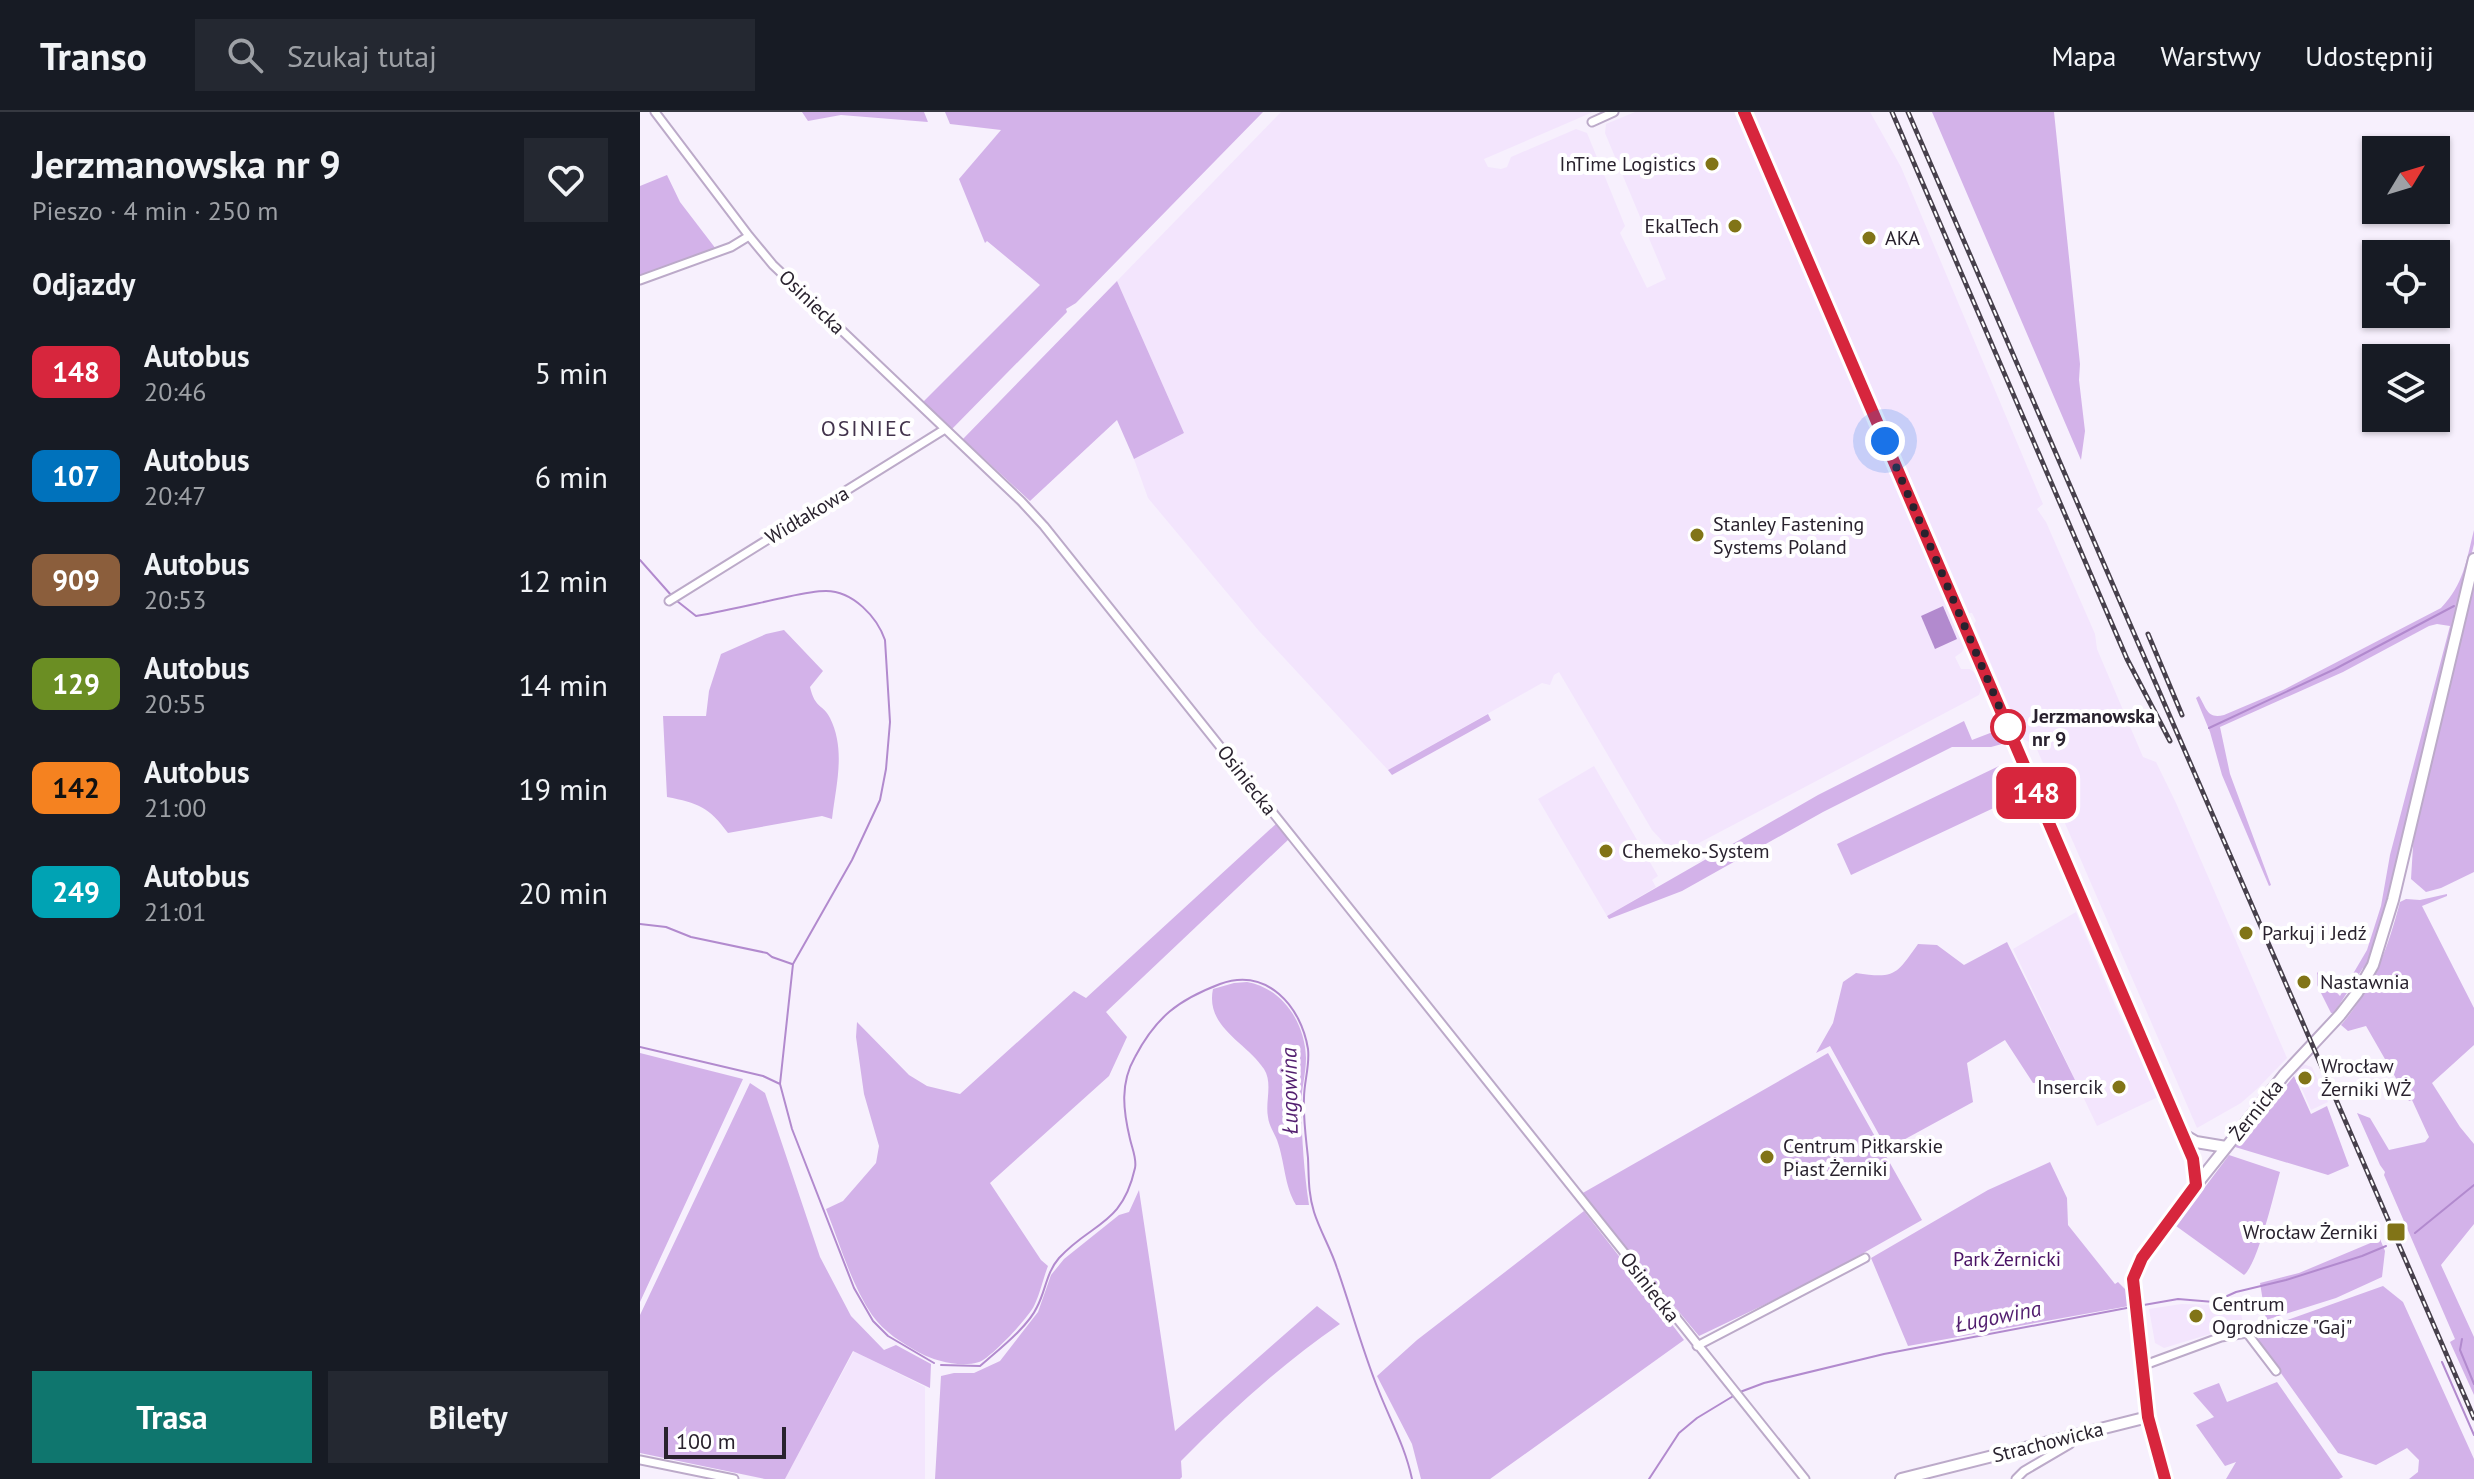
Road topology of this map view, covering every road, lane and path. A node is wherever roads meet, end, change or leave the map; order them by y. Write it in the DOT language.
graph roads {
  1 [pos="655,112"];
  2 [pos="1614,112"];
  3 [pos="1744,112"];
  4 [pos="1592,122"];
  5 [pos="749,236"];
  6 [pos="640,280"];
  7 [pos="945,429"];
  8 [pos="2474,559"];
  9 [pos="669,601"];
  10 [pos="2183,1134"];
  11 [pos="2226,1147"];
  12 [pos="2196,1185"];
  13 [pos="1865,1258"];
  14 [pos="1697,1346"];
  15 [pos="2142,1366"];
  16 [pos="2276,1371"];
  17 [pos="2148,1417"];
  18 [pos="2071,1436"];
  19 [pos="640,1460"];
  20 [pos="734,1479"];
  21 [pos="1805,1479"];
  22 [pos="1901,1479"];
  23 [pos="2016,1479"];
  24 [pos="2165,1479"];
  1 -- 5 [label="street, Osiniecka"];
  2 -- 4 [label="street"];
  3 -- 10 [label="street"];
  5 -- 6 [label="street"];
  5 -- 7 [label="street, Osiniecka"];
  7 -- 9 [label="street, Widłakowa"];
  7 -- 14 [label="street, Osiniecka"];
  8 -- 11 [label="street, Żernicka"];
  10 -- 11 [label="street"];
  10 -- 12 [label="street"];
  11 -- 12 [label="street, Żernicka"];
  12 -- 15 [label="street, Żernicka"];
  13 -- 14 [label="street"];
  14 -- 21 [label="street, Osiniecka"];
  15 -- 16 [label="street"];
  15 -- 17 [label="street, Żernicka"];
  17 -- 18 [label="street, Strachowicka"];
  17 -- 24 [label="street, Żernicka"];
  18 -- 22 [label="street, Strachowicka"];
  18 -- 23 [label="street"];
  19 -- 20 [label="street"];
}
